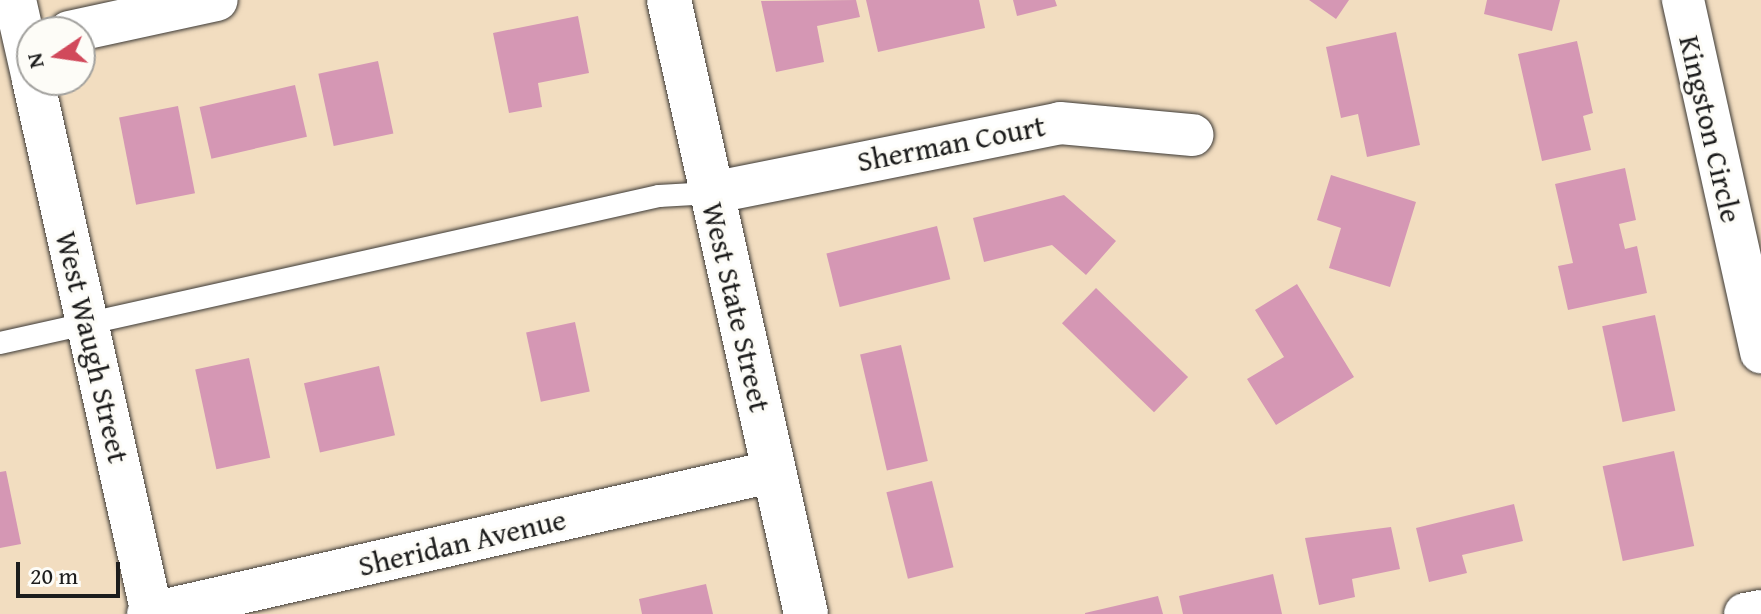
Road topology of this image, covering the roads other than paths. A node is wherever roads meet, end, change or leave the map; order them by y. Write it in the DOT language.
graph roads {
  1 [pos="217,0"];
  2 [pos="669,0"];
  3 [pos="1683,0"];
  4 [pos="96,26"];
  5 [pos="33,96"];
  6 [pos="1192,135"];
  7 [pos="711,193"];
  8 [pos="87,323"];
  9 [pos="0,343"];
  10 [pos="1761,352"];
  11 [pos="775,471"];
  12 [pos="1761,611"];
  13 [pos="151,614"];
  14 [pos="806,614"];
  15 [pos="1745,614"];
  1 -- 4 [label="street"];
  2 -- 7 [label="street, West State Street"];
  3 -- 10 [label="street, Kingston Circle"];
  5 -- 8 [label="street, West Waugh Street"];
  6 -- 7 [label="street, Sherman Court"];
  7 -- 8 [label="lane"];
  7 -- 11 [label="street, West State Street"];
  8 -- 9 [label="lane"];
  8 -- 13 [label="street, West Waugh Street"];
  11 -- 13 [label="street, Sheridan Avenue"];
  11 -- 14 [label="street, West State Street"];
  12 -- 15 [label="street"];
}
